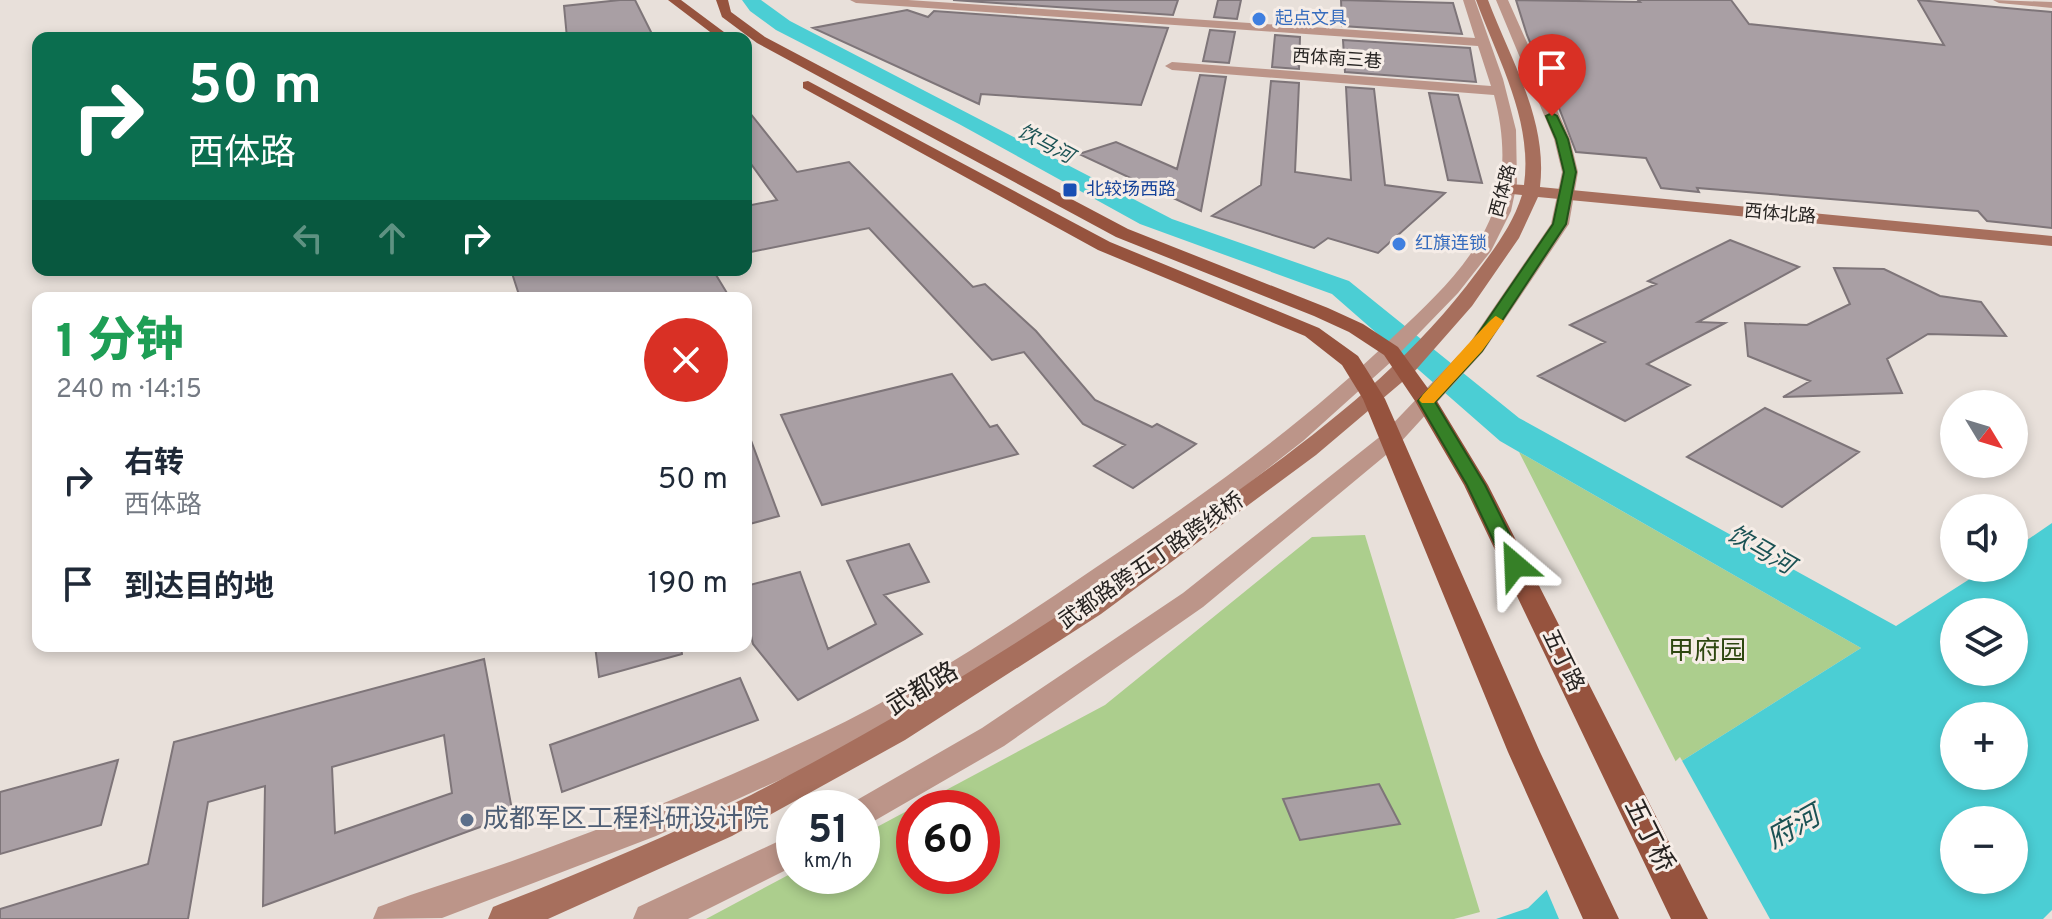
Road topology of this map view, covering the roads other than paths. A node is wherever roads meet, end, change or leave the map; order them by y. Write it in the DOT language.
graph roads {
  1 [pos="674,0"];
  2 [pos="691,0"];
  3 [pos="712,0"];
  4 [pos="856,0"];
  5 [pos="1469,0"];
  6 [pos="1482,0"];
  7 [pos="1502,0"];
  8 [pos="1999,0"];
  9 [pos="2052,5"];
  10 [pos="724,7"];
  11 [pos="706,22"];
  12 [pos="718,32"];
  13 [pos="747,32"];
  14 [pos="752,35"];
  15 [pos="1482,42"];
  16 [pos="752,54"];
  17 [pos="1172,66"];
  18 [pos="1499,91"];
  19 [pos="1508,189"];
  20 [pos="1566,195"];
  21 [pos="2052,241"];
  22 [pos="1391,351"];
  23 [pos="1363,378"];
  24 [pos="1426,401"];
  25 [pos="1390,440"];
  26 [pos="1607,752"];
  27 [pos="880,803"];
  28 [pos="776,858"];
  29 [pos="391,919"];
  30 [pos="506,919"];
  31 [pos="651,919"];
  32 [pos="1601,919"];
  33 [pos="1690,919"];
  1 -- 11 [label="main road"];
  2 -- 11 [label="main road"];
  3 -- 10 [label="main road"];
  4 -- 15 [label="street"];
  5 -- 15 [label="street, 西体路"];
  6 -- 30 [label="street, 武都路跨五丁路跨线桥"];
  7 -- 20 [label="street"];
  8 -- 9 [label="street"];
  10 -- 13 [label="main road"];
  11 -- 12 [label="main road"];
  14 -- 22 [label="main road"];
  15 -- 18 [label="street, 西体路"];
  16 -- 23 [label="main road"];
  17 -- 18 [label="street, 西体南三巷"];
  18 -- 19 [label="street, 西体路"];
  19 -- 20 [label="street, 西体北路"];
  19 -- 22 [label="street, 西体路"];
  20 -- 21 [label="street, 西体北路"];
  20 -- 24 [label="street"];
  22 -- 23 [label="street, 武都路"];
  22 -- 24 [label="main road"];
  23 -- 25 [label="main road"];
  23 -- 29 [label="street, 武都路"];
  24 -- 25 [label="street"];
  24 -- 26 [label="main road, 五丁路"];
  25 -- 27 [label="street"];
  25 -- 32 [label="main road"];
  26 -- 33 [label="main road, 五丁桥"];
  28 -- 31 [label="street"];
}
